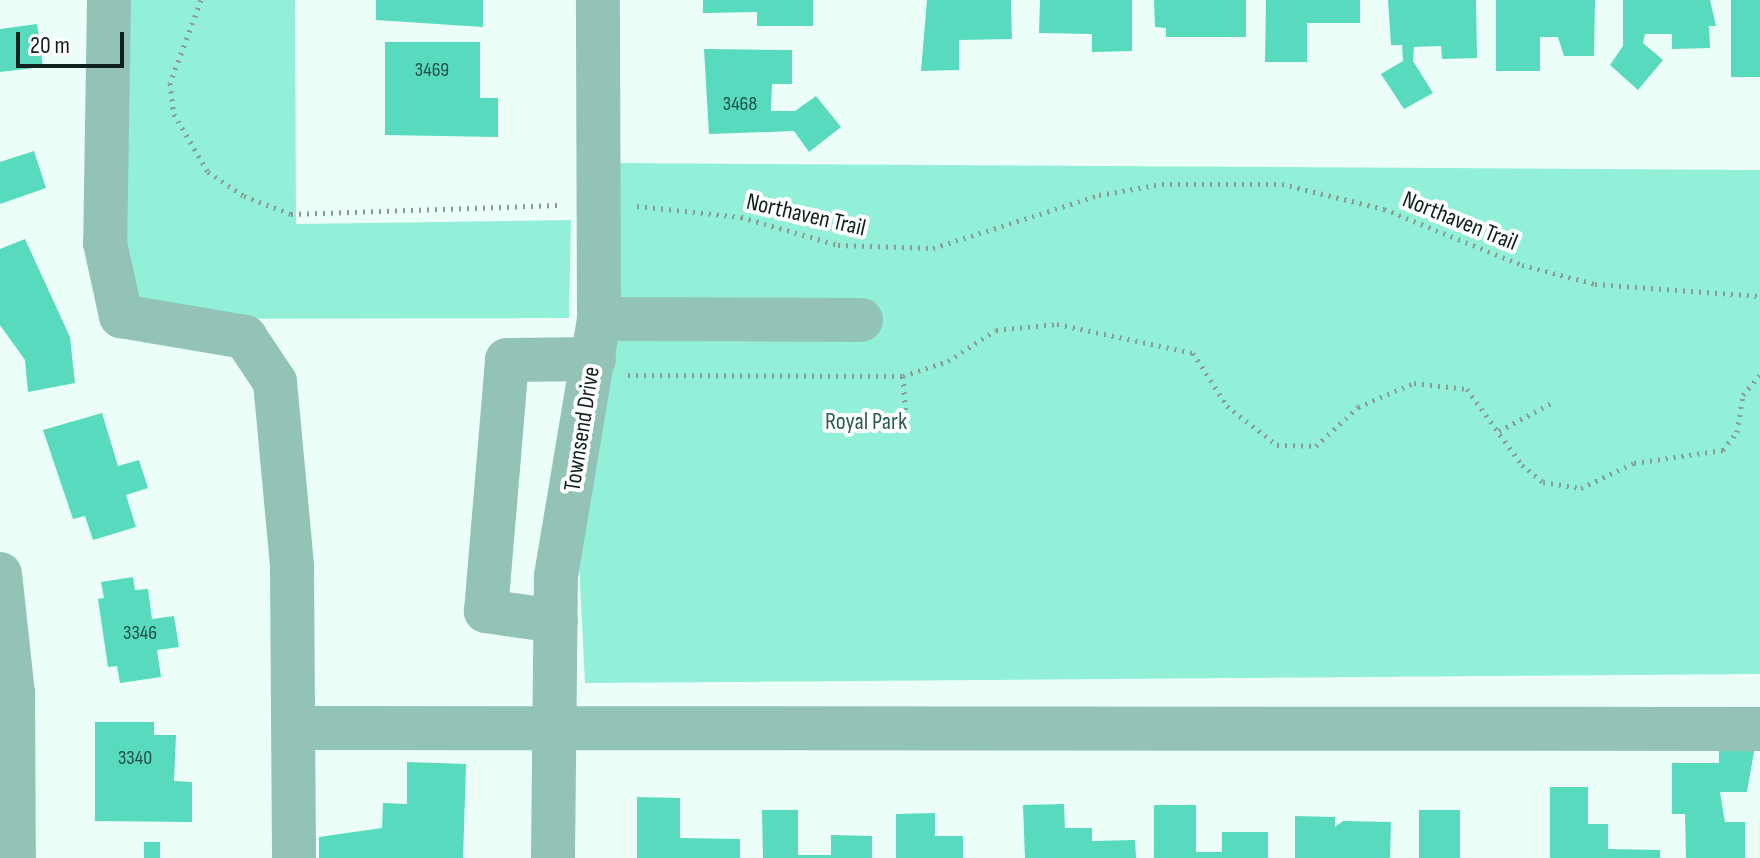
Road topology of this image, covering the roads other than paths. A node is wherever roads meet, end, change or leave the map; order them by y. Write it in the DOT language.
graph roads {
  1 [pos="109,0"];
  2 [pos="598,0"];
  3 [pos="861,320"];
  4 [pos="608,332"];
  5 [pos="0,574"];
  6 [pos="556,621"];
  7 [pos="554,725"];
  8 [pos="293,728"];
  9 [pos="1760,729"];
  10 [pos="14,858"];
  11 [pos="294,858"];
  12 [pos="553,858"];
  1 -- 8 [label="street"];
  2 -- 4 [label="street, Townsend Drive"];
  3 -- 4 [label="street"];
  4 -- 6 [label="street, Townsend Drive"];
  4 -- 6 [label="street"];
  5 -- 10 [label="street"];
  6 -- 7 [label="street, Townsend Drive"];
  7 -- 8 [label="street"];
  7 -- 9 [label="street"];
  7 -- 12 [label="street, Townsend Drive"];
  8 -- 11 [label="street"];
}
